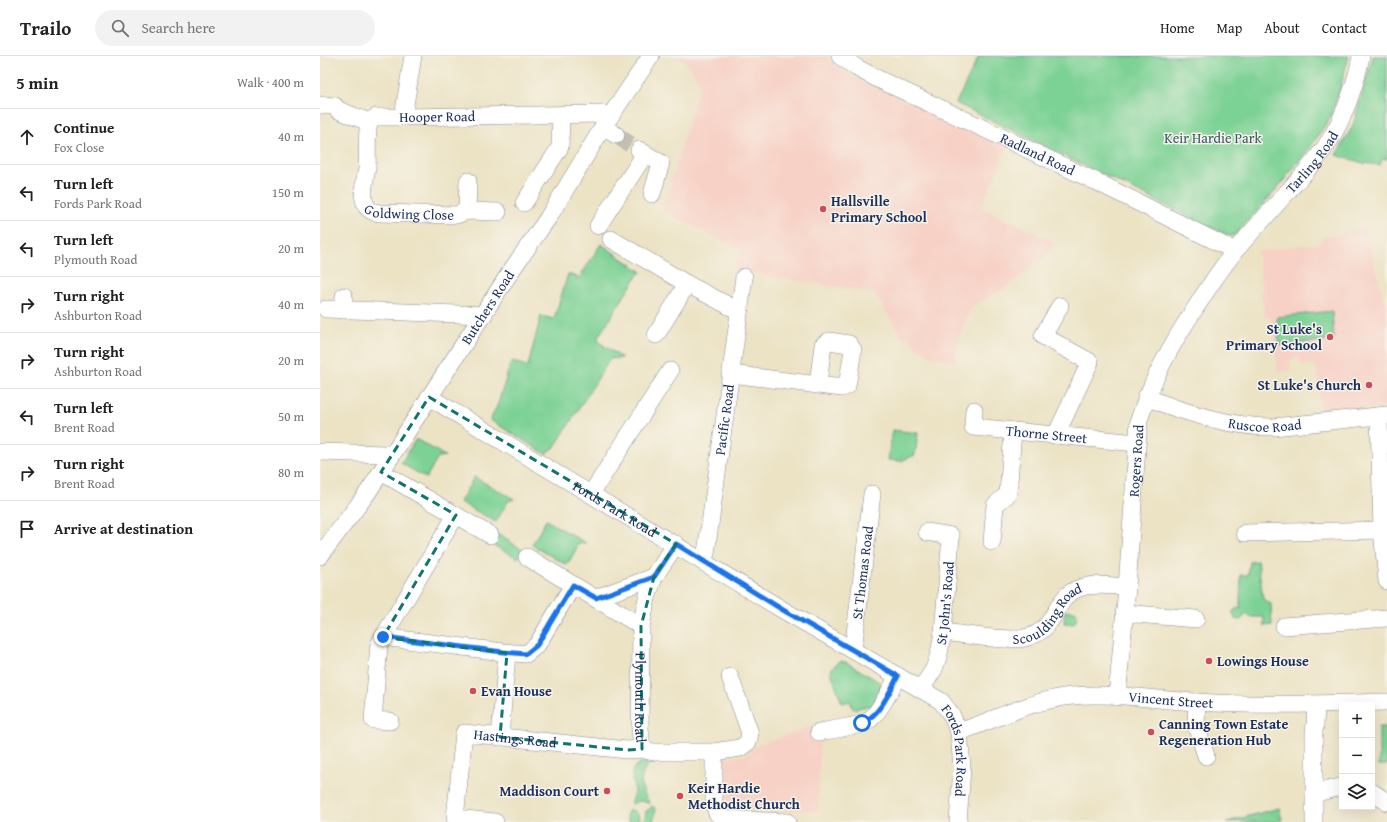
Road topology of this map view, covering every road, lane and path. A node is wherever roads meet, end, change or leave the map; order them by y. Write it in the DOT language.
graph roads {
  1 [pos="413,56"];
  2 [pos="651,56"];
  3 [pos="840,56"];
  4 [pos="1361,56"];
  5 [pos="320,105"];
  6 [pos="561,115"];
  7 [pos="403,117"];
  8 [pos="370,122"];
  9 [pos="609,126"];
  10 [pos="468,181"];
  11 [pos="652,194"];
  12 [pos="524,203"];
  13 [pos="467,211"];
  14 [pos="498,212"];
  15 [pos="598,226"];
  16 [pos="611,239"];
  17 [pos="1235,251"];
  18 [pos="744,278"];
  19 [pos="687,284"];
  20 [pos="1060,306"];
  21 [pos="326,309"];
  22 [pos="740,309"];
  23 [pos="484,315"];
  24 [pos="656,335"];
  25 [pos="670,371"];
  26 [pos="731,374"];
  27 [pos="818,384"];
  28 [pos="429,397"];
  29 [pos="1146,397"];
  30 [pos="974,410"];
  31 [pos="1383,415"];
  32 [pos="1013,431"];
  33 [pos="1056,435"];
  34 [pos="1137,443"];
  35 [pos="320,452"];
  36 [pos="391,457"];
  37 [pos="381,472"];
  38 [pos="590,494"];
  39 [pos="872,494"];
  40 [pos="456,515"];
  41 [pos="1384,530"];
  42 [pos="927,532"];
  43 [pos="1245,533"];
  44 [pos="490,535"];
  45 [pos="992,542"];
  46 [pos="676,544"];
  47 [pos="320,556"];
  48 [pos="527,557"];
  49 [pos="703,561"];
  50 [pos="654,577"];
  51 [pos="1387,581"];
  52 [pos="573,585"];
  53 [pos="1127,587"];
  54 [pos="596,598"];
  55 [pos="1124,613"];
  56 [pos="1387,618"];
  57 [pos="1196,619"];
  58 [pos="641,626"];
  59 [pos="1284,626"];
  60 [pos="942,632"];
  61 [pos="383,637"];
  62 [pos="852,650"];
  63 [pos="507,653"];
  64 [pos="898,676"];
  65 [pos="730,677"];
  66 [pos="921,689"];
  67 [pos="1117,697"];
  68 [pos="1197,702"];
  69 [pos="1387,702"];
  70 [pos="1316,705"];
  71 [pos="390,721"];
  72 [pos="819,732"];
  73 [pos="960,732"];
  74 [pos="500,737"];
  75 [pos="642,748"];
  76 [pos="714,752"];
  77 [pos="1206,756"];
  78 [pos="1339,787"];
  79 [pos="1314,793"];
  80 [pos="1375,794"];
  81 [pos="1387,802"];
  82 [pos="495,822"];
  83 [pos="787,822"];
  84 [pos="958,822"];
  85 [pos="1314,822"];
  1 -- 7 [label="street"];
  2 -- 9 [label="street, Butchers Road"];
  3 -- 17 [label="street, Radland Road"];
  4 -- 17 [label="street, Tarling Road"];
  5 -- 8 [label="street"];
  6 -- 7 [label="street, Hooper Road"];
  6 -- 9 [label="street, Hooper Road"];
  6 -- 12 [label="street"];
  7 -- 8 [label="street, Hooper Road"];
  8 -- 13 [label="street, Goldwing Close"];
  9 -- 23 [label="street, Butchers Road"];
  10 -- 13 [label="street, Goldwing Close"];
  11 -- 15 [label="street"];
  13 -- 14 [label="street, Goldwing Close"];
  16 -- 19 [label="street"];
  17 -- 29 [label="street, Rogers Road"];
  18 -- 22 [label="street, Pacific Road"];
  19 -- 22 [label="street"];
  19 -- 24 [label="street"];
  20 -- 33 [label="street"];
  21 -- 23 [label="street"];
  22 -- 26 [label="street, Pacific Road"];
  23 -- 28 [label="street, Butchers Road"];
  25 -- 38 [label="street"];
  26 -- 27 [label="street"];
  26 -- 49 [label="street, Pacific Road"];
  28 -- 36 [label="street, Butchers Road"];
  28 -- 38 [label="street, Fords Park Road"];
  29 -- 31 [label="street, Ruscoe Road"];
  29 -- 34 [label="street, Rogers Road"];
  30 -- 32 [label="street, Thorne Street"];
  31 -- 41 [label="street"];
  32 -- 33 [label="street, Thorne Street"];
  32 -- 45 [label="street"];
  33 -- 34 [label="street, Thorne Street"];
  34 -- 53 [label="street, Rogers Road"];
  35 -- 36 [label="street"];
  36 -- 37 [label="street, Butchers Road"];
  37 -- 40 [label="street"];
  37 -- 47 [label="street, Butchers Road"];
  38 -- 46 [label="street, Fords Park Road"];
  39 -- 62 [label="street, St Thomas Road"];
  40 -- 44 [label="street"];
  40 -- 61 [label="street"];
  41 -- 43 [label="street"];
  41 -- 51 [label="street"];
  42 -- 60 [label="street, St John's Road"];
  46 -- 49 [label="street, Fords Park Road"];
  46 -- 50 [label="street, Plymouth Road"];
  48 -- 52 [label="street"];
  49 -- 62 [label="street, Fords Park Road"];
  50 -- 54 [label="street"];
  50 -- 58 [label="street, Plymouth Road"];
  52 -- 54 [label="street"];
  52 -- 63 [label="street"];
  53 -- 55 [label="street, Rogers Road"];
  53 -- 60 [label="street, Scoulding Road"];
  54 -- 58 [label="street"];
  55 -- 57 [label="street"];
  55 -- 67 [label="street, Rogers Road"];
  56 -- 59 [label="street"];
  58 -- 75 [label="street, Plymouth Road"];
  60 -- 66 [label="street, St John's Road"];
  61 -- 63 [label="street"];
  61 -- 71 [label="street"];
  62 -- 64 [label="street, Fords Park Road"];
  63 -- 74 [label="street"];
  64 -- 66 [label="street, Fords Park Road"];
  64 -- 72 [label="street"];
  65 -- 76 [label="street, Plymouth Road"];
  66 -- 73 [label="street, Fords Park Road"];
  67 -- 68 [label="street, Vincent Street"];
  67 -- 73 [label="street, Vincent Street"];
  68 -- 70 [label="street, Vincent Street"];
  68 -- 77 [label="street"];
  69 -- 70 [label="street, Vincent Street"];
  70 -- 79 [label="street"];
  73 -- 84 [label="street, Fords Park Road"];
  74 -- 75 [label="street, Hastings Road"];
  74 -- 82 [label="street, Hastings Road"];
  75 -- 76 [label="street, Plymouth Road"];
  76 -- 83 [label="street"];
  78 -- 79 [label="street"];
  79 -- 85 [label="street"];
  80 -- 81 [label="street"];
}
